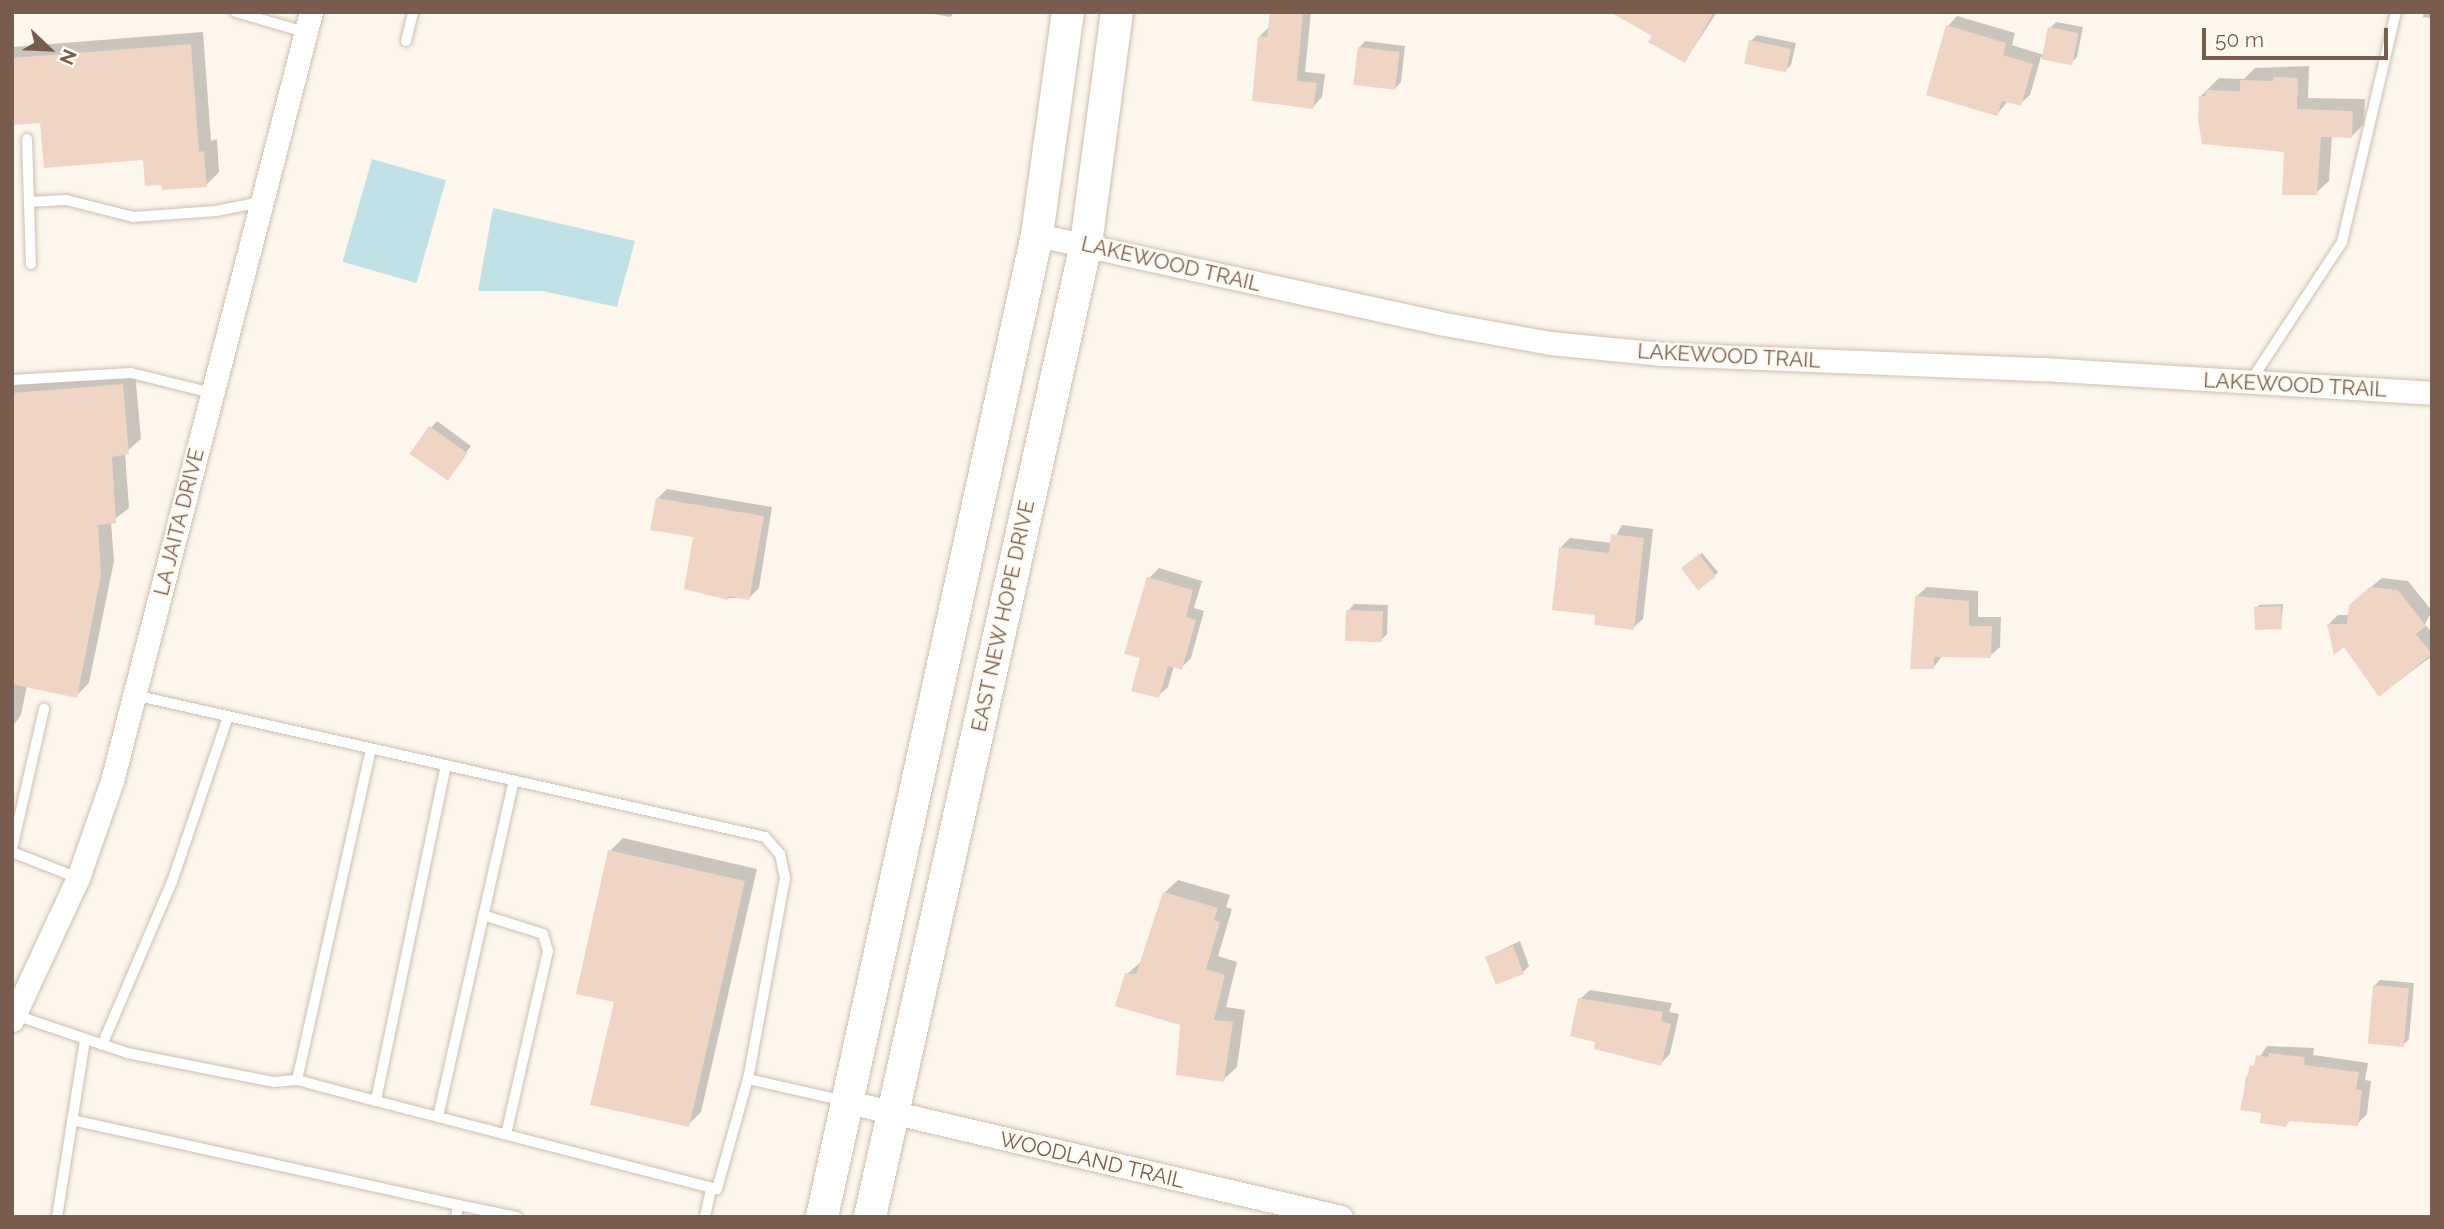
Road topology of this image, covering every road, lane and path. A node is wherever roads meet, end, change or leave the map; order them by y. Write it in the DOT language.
graph roads {
  1 [pos="236,12"];
  2 [pos="413,12"];
  3 [pos="1068,12"];
  4 [pos="1117,12"];
  5 [pos="2396,12"];
  6 [pos="308,22"];
  7 [pos="406,41"];
  8 [pos="27,139"];
  9 [pos="29,202"];
  10 [pos="261,202"];
  11 [pos="1037,235"];
  12 [pos="1086,244"];
  13 [pos="31,264"];
  14 [pos="12,380"];
  15 [pos="2250,382"];
  16 [pos="212,393"];
  17 [pos="2432,393"];
  18 [pos="134,695"];
  19 [pos="44,709"];
  20 [pos="228,716"];
  21 [pos="370,749"];
  22 [pos="446,765"];
  23 [pos="514,780"];
  24 [pos="12,850"];
  25 [pos="78,878"];
  26 [pos="483,915"];
  27 [pos="14,1018"];
  28 [pos="85,1040"];
  29 [pos="102,1045"];
  30 [pos="748,1079"];
  31 [pos="297,1080"];
  32 [pos="376,1101"];
  33 [pos="844,1101"];
  34 [pos="892,1113"];
  35 [pos="438,1117"];
  36 [pos="72,1120"];
  37 [pos="506,1134"];
  38 [pos="711,1189"];
  39 [pos="457,1211"];
  40 [pos="57,1217"];
  41 [pos="517,1217"];
  42 [pos="705,1217"];
  43 [pos="822,1217"];
  44 [pos="870,1217"];
  45 [pos="1341,1217"];
  1 -- 6 [label="lane"];
  2 -- 7 [label="lane"];
  3 -- 11 [label="street"];
  4 -- 12 [label="street, EAST NEW HOPE DRIVE"];
  5 -- 15 [label="lane"];
  6 -- 10 [label="street, LA JAITA DRIVE"];
  8 -- 9 [label="lane"];
  9 -- 10 [label="lane"];
  9 -- 13 [label="lane"];
  10 -- 16 [label="street, LA JAITA DRIVE"];
  11 -- 12 [label="street, LAKEWOOD TRAIL"];
  11 -- 33 [label="street"];
  12 -- 15 [label="street, LAKEWOOD TRAIL"];
  12 -- 34 [label="street, EAST NEW HOPE DRIVE"];
  14 -- 16 [label="lane"];
  15 -- 17 [label="street, LAKEWOOD TRAIL"];
  16 -- 18 [label="street, LA JAITA DRIVE"];
  18 -- 20 [label="lane"];
  18 -- 25 [label="street, LA JAITA DRIVE"];
  19 -- 24 [label="lane"];
  20 -- 21 [label="lane"];
  20 -- 29 [label="lane"];
  21 -- 22 [label="lane"];
  21 -- 31 [label="lane"];
  22 -- 23 [label="lane"];
  22 -- 32 [label="lane"];
  23 -- 26 [label="lane"];
  23 -- 30 [label="lane"];
  24 -- 25 [label="lane"];
  25 -- 27 [label="street, LA JAITA DRIVE"];
  26 -- 35 [label="lane"];
  26 -- 37 [label="lane"];
  27 -- 28 [label="lane"];
  28 -- 29 [label="lane"];
  28 -- 36 [label="lane"];
  29 -- 31 [label="lane"];
  30 -- 33 [label="lane"];
  30 -- 38 [label="lane"];
  31 -- 32 [label="lane"];
  32 -- 35 [label="lane"];
  33 -- 34 [label="street, WOODLAND TRAIL"];
  33 -- 43 [label="street"];
  34 -- 44 [label="street, EAST NEW HOPE DRIVE"];
  34 -- 45 [label="street, WOODLAND TRAIL"];
  35 -- 37 [label="lane"];
  36 -- 39 [label="lane"];
  36 -- 40 [label="lane"];
  37 -- 38 [label="lane"];
  38 -- 42 [label="lane"];
  39 -- 41 [label="lane"];
}
